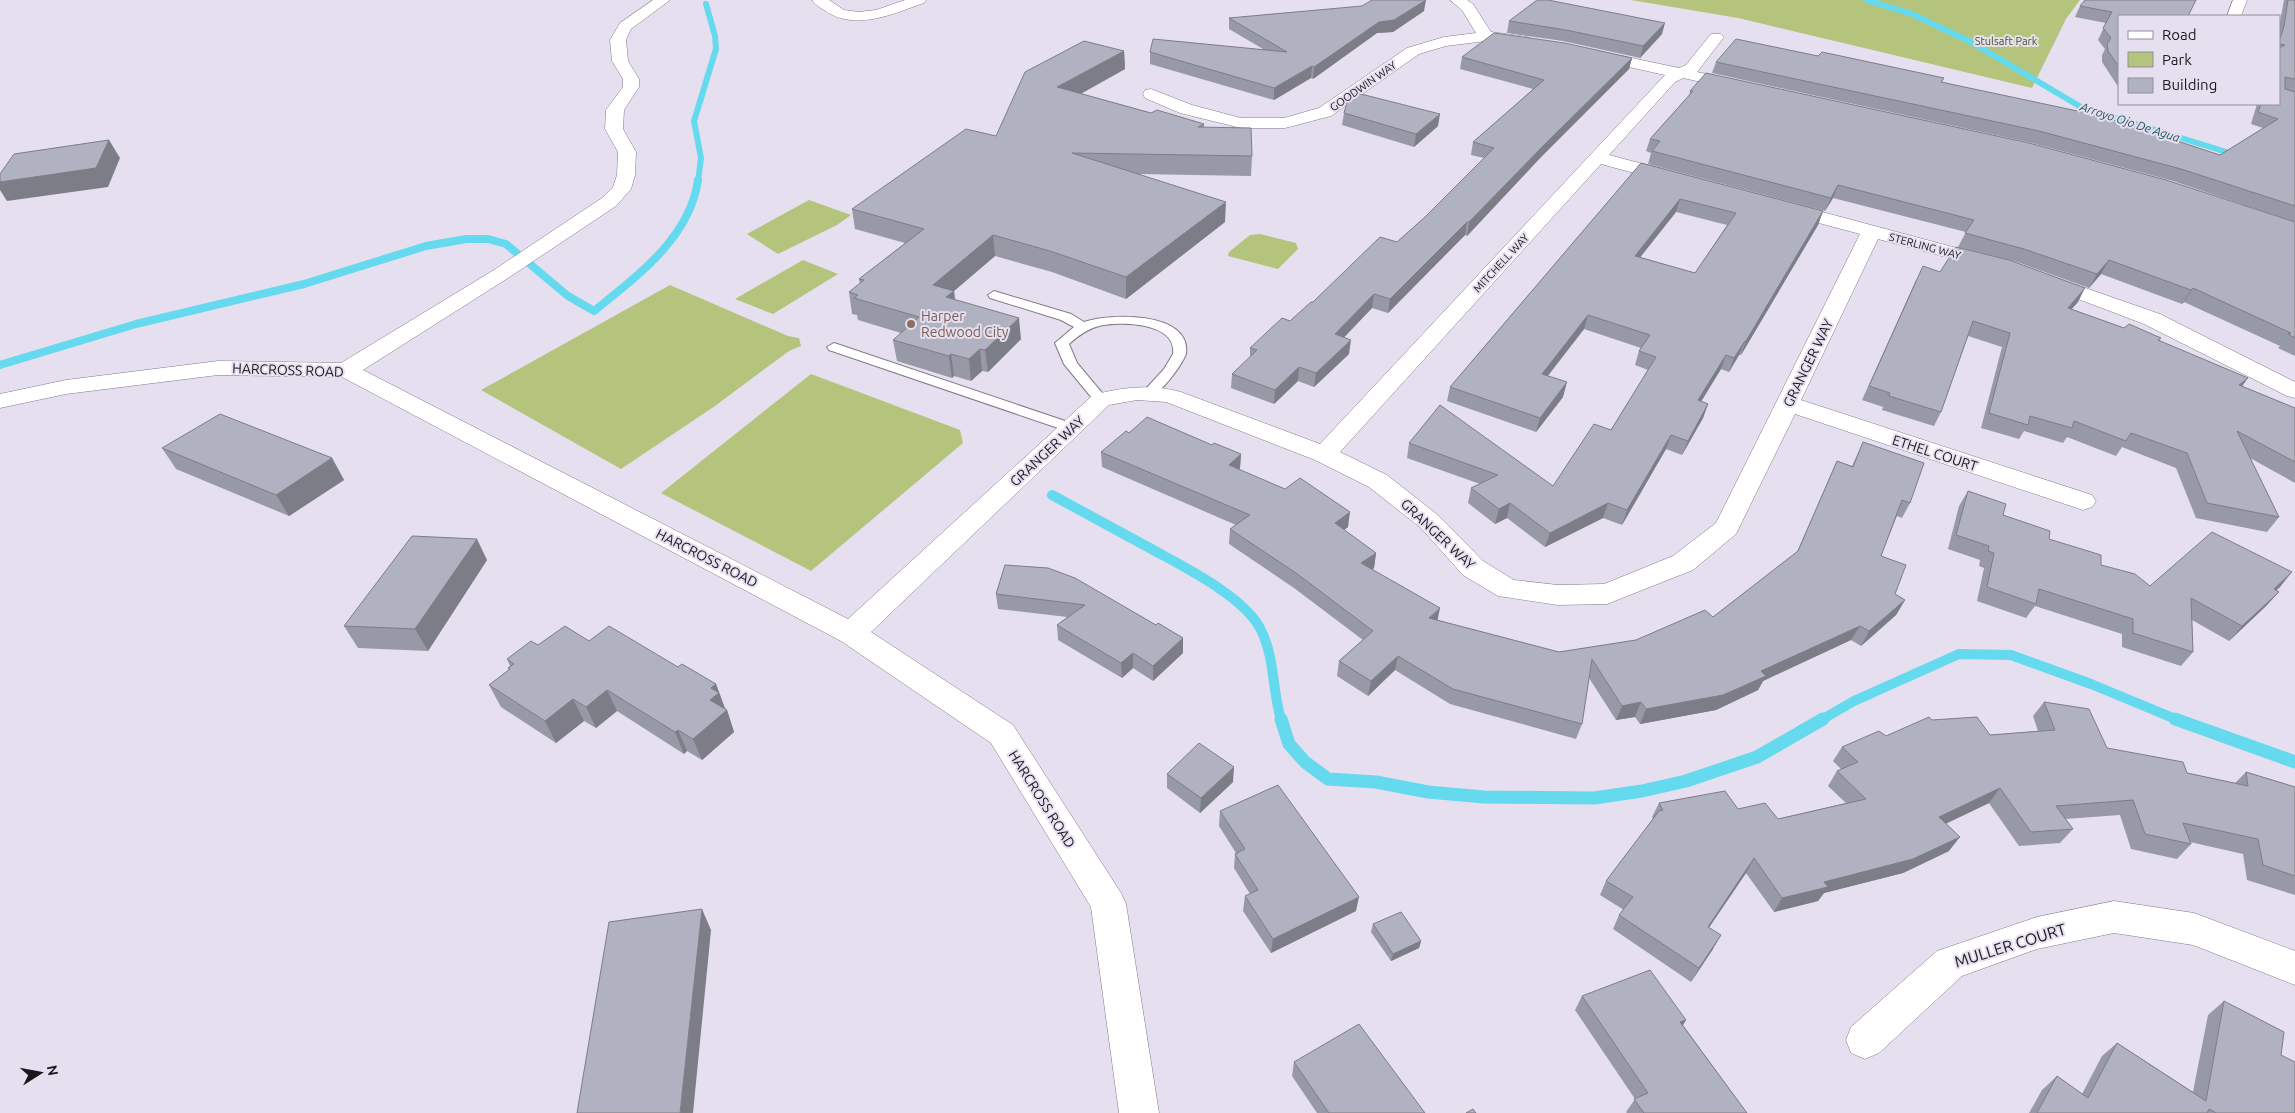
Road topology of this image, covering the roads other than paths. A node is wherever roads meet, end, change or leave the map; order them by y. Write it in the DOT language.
graph roads {
  1 [pos="663,0"];
  2 [pos="819,0"];
  3 [pos="919,0"];
  4 [pos="1457,0"];
  5 [pos="2240,0"];
  6 [pos="2234,15"];
  7 [pos="1486,36"];
  8 [pos="1716,37"];
  9 [pos="1544,45"];
  10 [pos="1582,52"];
  11 [pos="1679,73"];
  12 [pos="1758,89"];
  13 [pos="1151,94"];
  14 [pos="1598,158"];
  15 [pos="1689,182"];
  16 [pos="1766,203"];
  17 [pos="1872,231"];
  18 [pos="994,296"];
  19 [pos="1083,327"];
  20 [pos="834,347"];
  21 [pos="346,370"];
  22 [pos="2295,391"];
  23 [pos="1150,392"];
  24 [pos="1101,400"];
  25 [pos="0,401"];
  26 [pos="1788,404"];
  27 [pos="1072,428"];
  28 [pos="1324,454"];
  29 [pos="2083,501"];
  30 [pos="852,633"];
  31 [pos="2295,968"];
  32 [pos="1865,1040"];
  33 [pos="1139,1113"];
  1 -- 21 [label="street"];
  2 -- 3 [label="street"];
  4 -- 7 [label="street"];
  5 -- 6 [label="street"];
  7 -- 9 [label="street, GOODWIN WAY"];
  7 -- 13 [label="street, GOODWIN WAY"];
  8 -- 11 [label="street, MITCHELL WAY"];
  10 -- 11 [label="street"];
  11 -- 12 [label="street"];
  11 -- 14 [label="street, MITCHELL WAY"];
  14 -- 15 [label="street"];
  14 -- 28 [label="street, MITCHELL WAY"];
  16 -- 17 [label="street, STERLING WAY"];
  17 -- 22 [label="street, STERLING WAY"];
  17 -- 26 [label="street, GRANGER WAY"];
  18 -- 19 [label="lane"];
  19 -- 23 [label="lane"];
  19 -- 24 [label="lane"];
  20 -- 27 [label="lane"];
  21 -- 25 [label="street, HARCROSS ROAD"];
  21 -- 30 [label="street, HARCROSS ROAD"];
  23 -- 24 [label="street, GRANGER WAY"];
  23 -- 28 [label="street, GRANGER WAY"];
  24 -- 27 [label="street, GRANGER WAY"];
  26 -- 28 [label="street, GRANGER WAY"];
  26 -- 29 [label="street, ETHEL COURT"];
  27 -- 30 [label="street, GRANGER WAY"];
  30 -- 33 [label="street, HARCROSS ROAD"];
  31 -- 32 [label="street, MULLER COURT"];
}
